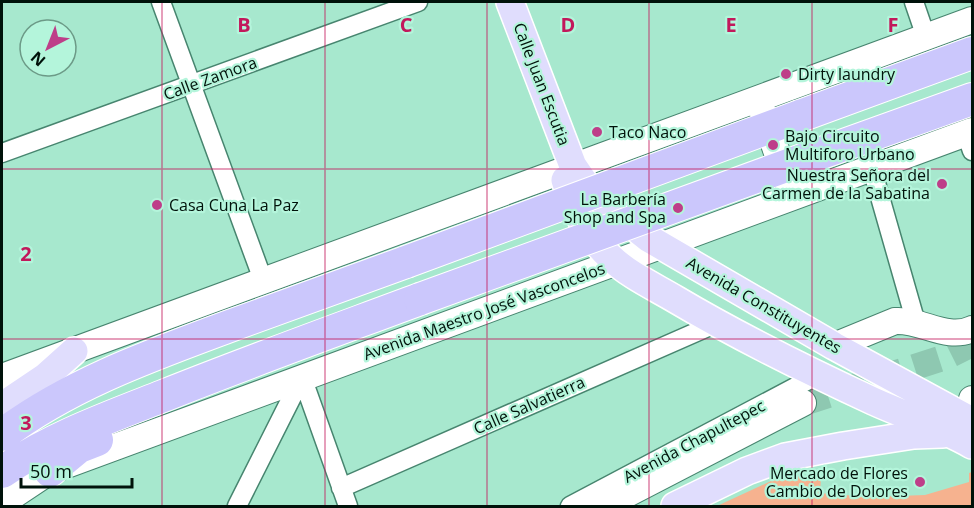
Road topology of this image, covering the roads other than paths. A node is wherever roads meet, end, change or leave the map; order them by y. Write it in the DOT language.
graph roads {
  1 [pos="161,2"];
  2 [pos="418,2"];
  3 [pos="510,2"];
  4 [pos="914,2"];
  5 [pos="972,20"];
  6 [pos="926,37"];
  7 [pos="972,53"];
  8 [pos="192,84"];
  9 [pos="766,95"];
  10 [pos="972,99"];
  11 [pos="970,138"];
  12 [pos="2,153"];
  13 [pos="568,168"];
  14 [pos="872,169"];
  15 [pos="800,195"];
  16 [pos="661,245"];
  17 [pos="616,262"];
  18 [pos="263,280"];
  19 [pos="717,323"];
  20 [pos="916,323"];
  21 [pos="972,329"];
  22 [pos="834,346"];
  23 [pos="74,351"];
  24 [pos="818,375"];
  25 [pos="2,377"];
  26 [pos="302,377"];
  27 [pos="165,394"];
  28 [pos="803,403"];
  29 [pos="2,406"];
  30 [pos="967,423"];
  31 [pos="2,435"];
  32 [pos="50,471"];
  33 [pos="2,472"];
  34 [pos="341,488"];
  35 [pos="2,503"];
  36 [pos="237,507"];
  37 [pos="348,507"];
  38 [pos="570,507"];
  39 [pos="604,507"];
  40 [pos="675,507"];
  1 -- 8 [label="street"];
  2 -- 8 [label="street, Calle Zamora"];
  3 -- 13 [label="main road, Calle Juan Escutia"];
  4 -- 6 [label="street"];
  5 -- 6 [label="main road"];
  6 -- 9 [label="main road"];
  7 -- 31 [label="highway, bridge"];
  8 -- 12 [label="street, Calle Zamora"];
  8 -- 18 [label="street"];
  9 -- 13 [label="main road"];
  9 -- 15 [label="main road"];
  10 -- 27 [label="highway, bridge"];
  11 -- 14 [label="main road, Avenida Maestro José Vasconcelos"];
  13 -- 16 [label="main road, Avenida Constituyentes"];
  13 -- 17 [label="main road, Avenida Constituyentes"];
  13 -- 18 [label="main road"];
  14 -- 15 [label="main road, Avenida Maestro José Vasconcelos"];
  14 -- 20 [label="street"];
  15 -- 16 [label="main road, Avenida Maestro José Vasconcelos"];
  16 -- 17 [label="main road, Avenida Maestro José Vasconcelos"];
  16 -- 22 [label="main road, Avenida Constituyentes"];
  17 -- 19 [label="main road, Avenida Constituyentes"];
  17 -- 26 [label="main road, Avenida Maestro José Vasconcelos"];
  18 -- 23 [label="main road"];
  19 -- 24 [label="main road, Avenida Constituyentes"];
  19 -- 34 [label="street, Calle Salvatierra"];
  20 -- 21 [label="main road"];
  20 -- 22 [label="main road"];
  22 -- 30 [label="main road, Avenida Constituyentes"];
  23 -- 25 [label="main road"];
  23 -- 29 [label="main road"];
  24 -- 30 [label="main road, Avenida Constituyentes"];
  24 -- 38 [label="street, Avenida Chapultepec"];
  26 -- 32 [label="main road, Avenida Maestro José Vasconcelos"];
  26 -- 34 [label="street"];
  26 -- 36 [label="street"];
  27 -- 32 [label="highway"];
  27 -- 33 [label="highway"];
  28 -- 39 [label="main road, Avenida Chapultepec"];
  30 -- 40 [label="main road"];
  32 -- 35 [label="main road, Avenida Maestro José Vasconcelos"];
  34 -- 37 [label="street"];
}
